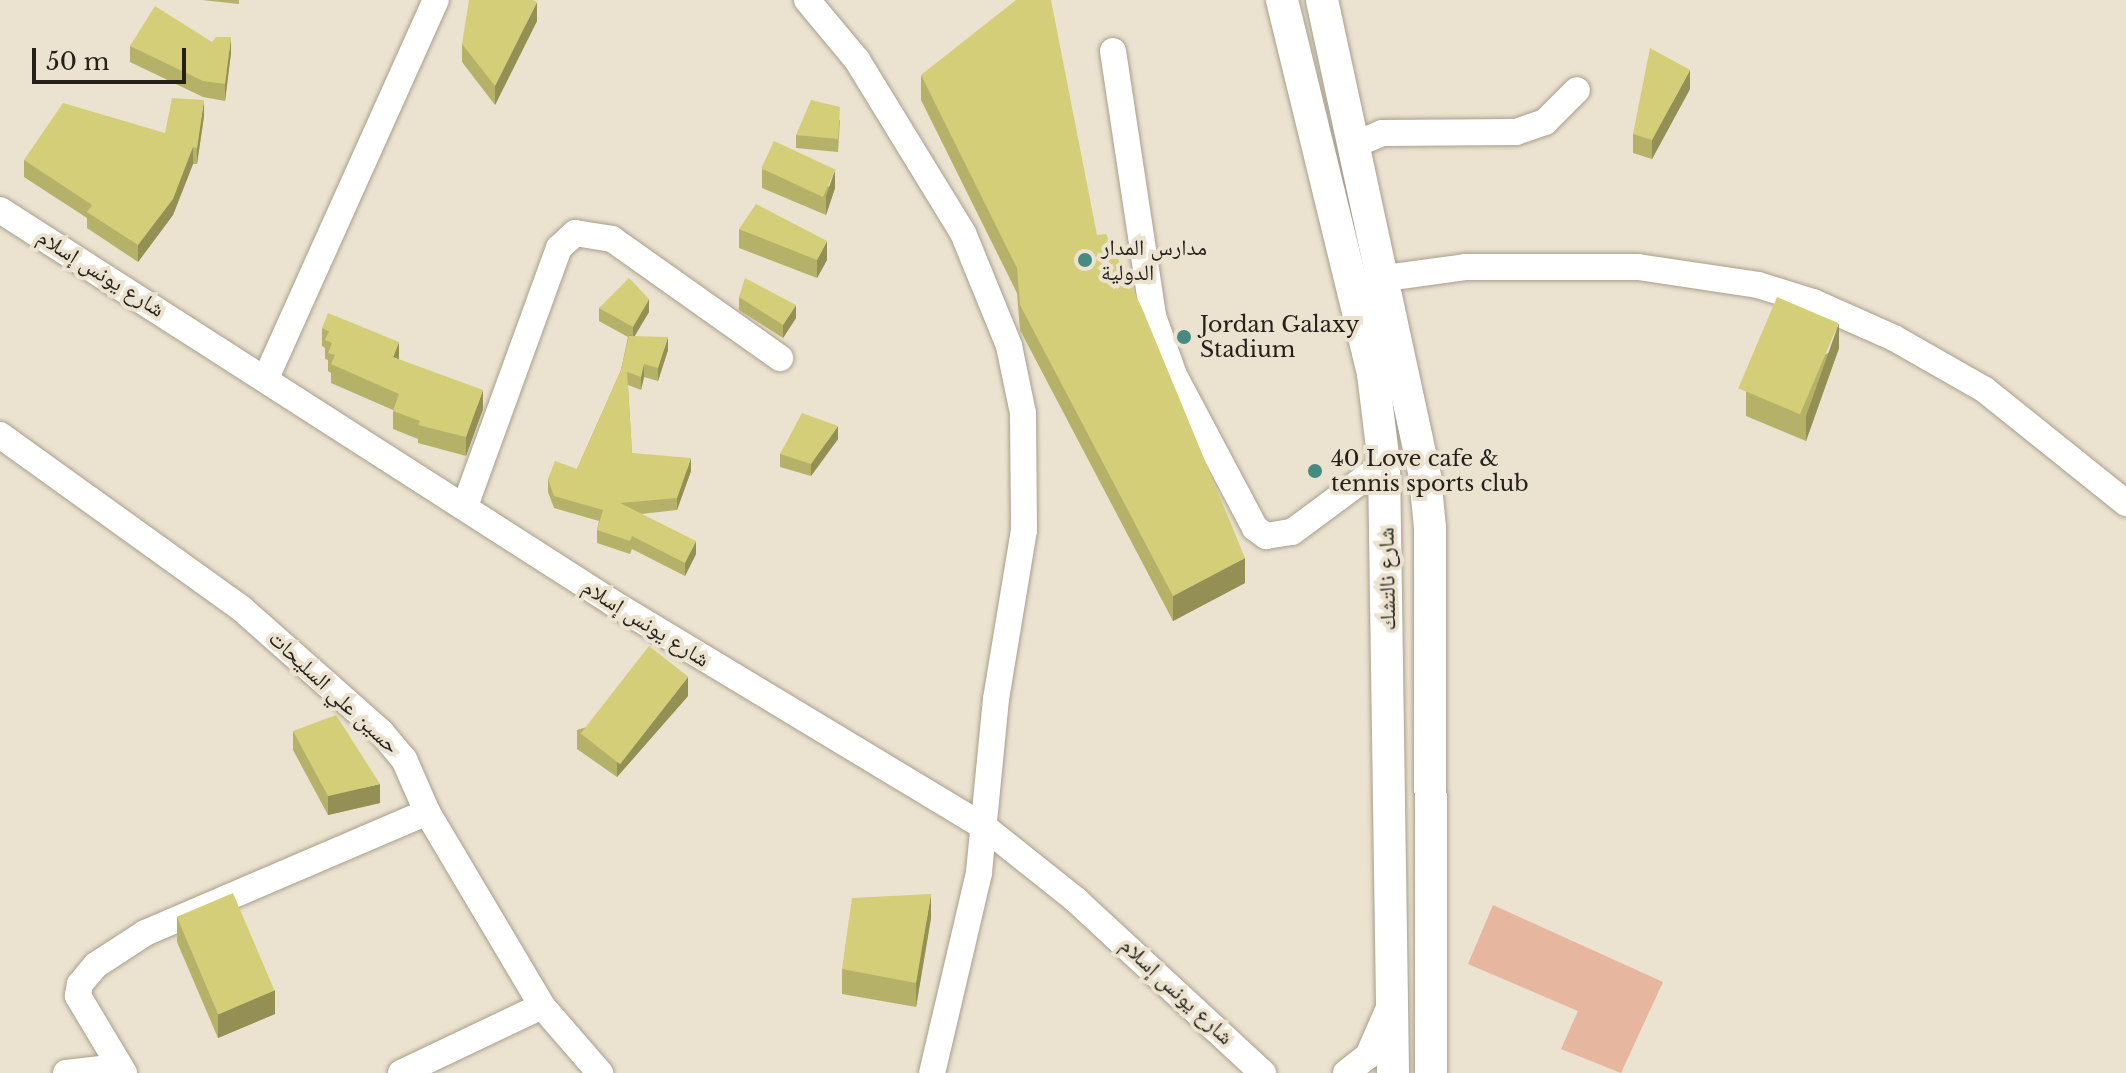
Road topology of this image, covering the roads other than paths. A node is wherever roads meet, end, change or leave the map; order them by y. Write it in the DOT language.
graph roads {
  1 [pos="436,0"];
  2 [pos="807,0"];
  3 [pos="1282,0"];
  4 [pos="1322,0"];
  5 [pos="1113,51"];
  6 [pos="1577,90"];
  7 [pos="1354,145"];
  8 [pos="0,210"];
  9 [pos="1386,278"];
  10 [pos="780,358"];
  11 [pos="266,378"];
  12 [pos="0,435"];
  13 [pos="1384,464"];
  14 [pos="2126,503"];
  15 [pos="465,506"];
  16 [pos="427,812"];
  17 [pos="983,826"];
  18 [pos="1392,999"];
  19 [pos="542,1006"];
  20 [pos="1255,1065"];
  21 [pos="122,1070"];
  22 [pos="66,1073"];
  23 [pos="401,1073"];
  24 [pos="600,1073"];
  25 [pos="932,1073"];
  26 [pos="1275,1073"];
  27 [pos="1346,1073"];
  28 [pos="1393,1073"];
  29 [pos="1431,1073"];
  1 -- 11 [label="street"];
  2 -- 17 [label="street"];
  3 -- 13 [label="main road, شارع نالتشك"];
  4 -- 7 [label="main road, شارع نالتشك"];
  5 -- 13 [label="street"];
  6 -- 7 [label="street"];
  7 -- 9 [label="main road, شارع نالتشك"];
  8 -- 11 [label="street, شارع يونس إسلام"];
  9 -- 14 [label="street"];
  9 -- 29 [label="main road, شارع نالتشك"];
  10 -- 15 [label="street"];
  11 -- 15 [label="street, شارع يونس إسلام"];
  12 -- 16 [label="street, حسين علي السليحات"];
  13 -- 18 [label="main road, شارع نالتشك"];
  15 -- 17 [label="street, شارع يونس إسلام"];
  16 -- 19 [label="street, حسين علي السليحات"];
  16 -- 21 [label="street"];
  17 -- 20 [label="street, شارع يونس إسلام"];
  17 -- 25 [label="street"];
  18 -- 27 [label="street"];
  18 -- 28 [label="main road, شارع نالتشك"];
  19 -- 23 [label="street"];
  19 -- 24 [label="street, حسين علي السليحات"];
  20 -- 26 [label="street, شارع يونس إسلام"];
  21 -- 22 [label="street"];
}
